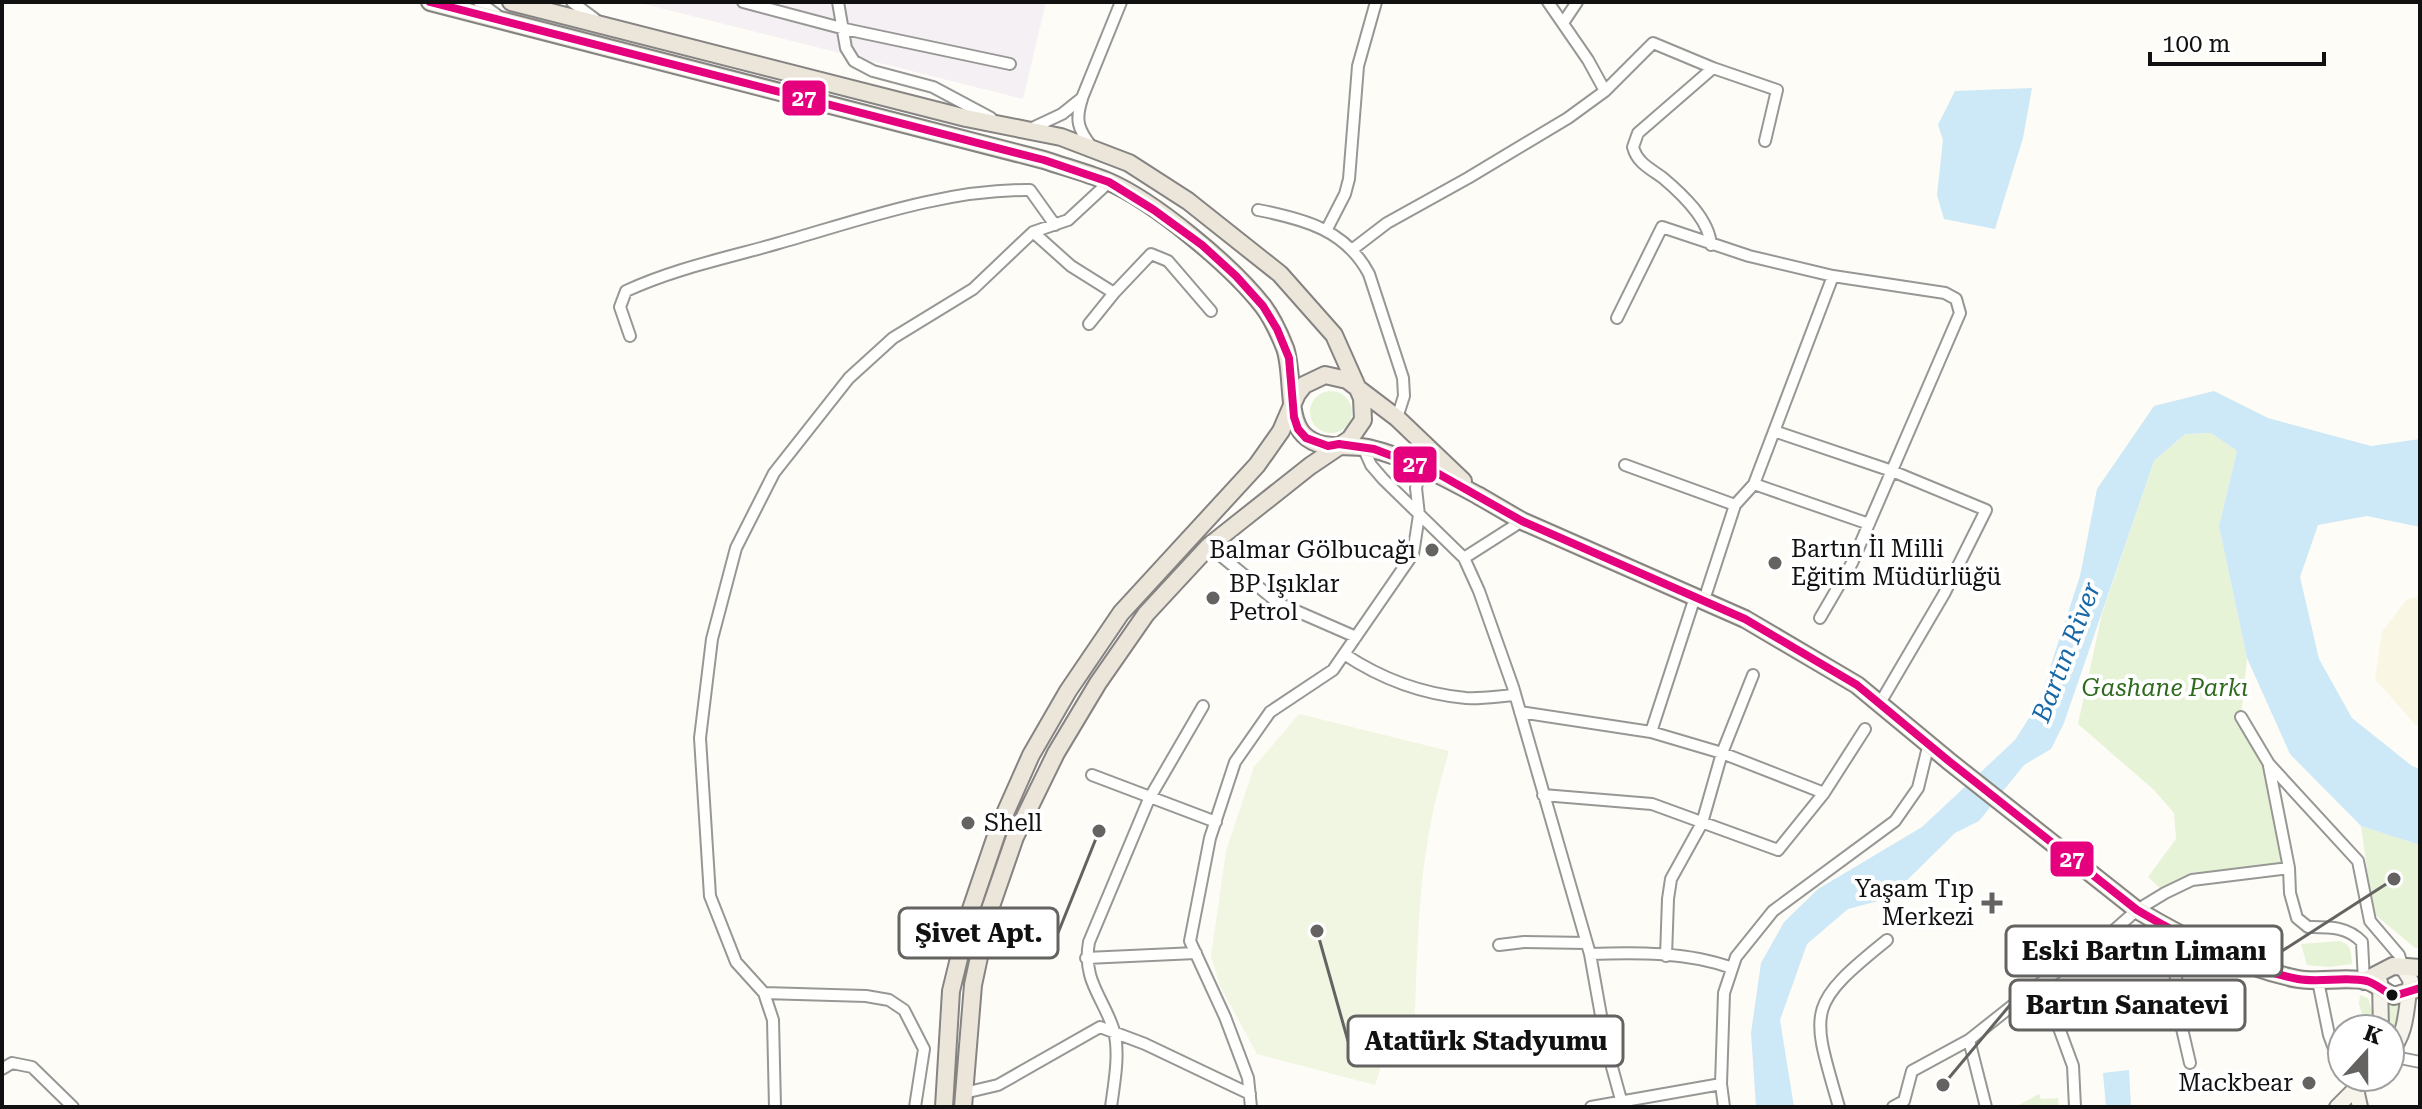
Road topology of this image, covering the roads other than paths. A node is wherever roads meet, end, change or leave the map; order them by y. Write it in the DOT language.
graph roads {
  1 [pos="479,2"];
  2 [pos="511,2"];
  3 [pos="572,2"];
  4 [pos="743,2"];
  5 [pos="838,2"];
  6 [pos="1121,2"];
  7 [pos="1376,2"];
  8 [pos="1548,2"];
  9 [pos="1577,2"];
  10 [pos="440,3"];
  11 [pos="509,22"];
  12 [pos="1563,23"];
  13 [pos="603,25"];
  14 [pos="845,29"];
  15 [pos="1010,64"];
  16 [pos="1713,68"];
  17 [pos="1605,91"];
  18 [pos="1082,98"];
  19 [pos="1004,124"];
  20 [pos="1030,129"];
  21 [pos="1765,141"];
  22 [pos="1092,148"];
  23 [pos="1109,182"];
  24 [pos="1258,210"];
  25 [pos="1055,225"];
  26 [pos="1327,229"];
  27 [pos="1033,232"];
  28 [pos="1711,245"];
  29 [pos="1353,249"];
  30 [pos="1833,276"];
  31 [pos="1114,293"];
  32 [pos="1211,311"];
  33 [pos="1617,318"];
  34 [pos="1089,324"];
  35 [pos="630,336"];
  36 [pos="1356,388"];
  37 [pos="1293,406"];
  38 [pos="1397,418"];
  39 [pos="1774,431"];
  40 [pos="1360,438"];
  41 [pos="1339,444"];
  42 [pos="1625,465"];
  43 [pos="1439,467"];
  44 [pos="1892,471"];
  45 [pos="1419,472"];
  46 [pos="1754,484"];
  47 [pos="1479,496"];
  48 [pos="1735,505"];
  49 [pos="1419,515"];
  50 [pos="1522,521"];
  51 [pos="1869,524"];
  52 [pos="1209,546"];
  53 [pos="1464,558"];
  54 [pos="1700,598"];
  55 [pos="1820,618"];
  56 [pos="1356,637"];
  57 [pos="1344,654"];
  58 [pos="1753,675"];
  59 [pos="1515,695"];
  60 [pos="1880,703"];
  61 [pos="1203,706"];
  62 [pos="1520,712"];
  63 [pos="2241,717"];
  64 [pos="1865,729"];
  65 [pos="1651,732"];
  66 [pos="1929,743"];
  67 [pos="1722,753"];
  68 [pos="2269,764"];
  69 [pos="1092,775"];
  70 [pos="1824,793"];
  71 [pos="1543,795"];
  72 [pos="1149,799"];
  73 [pos="1216,822"];
  74 [pos="1702,823"];
  75 [pos="2289,868"];
  76 [pos="2137,910"];
  77 [pos="2370,921"];
  78 [pos="2172,930"];
  79 [pos="2354,934"];
  80 [pos="1887,940"];
  81 [pos="1499,945"];
  82 [pos="1588,948"];
  83 [pos="1196,953"];
  84 [pos="1666,956"];
  85 [pos="1086,958"];
  86 [pos="1732,968"];
  87 [pos="2412,968"];
  88 [pos="2385,970"];
  89 [pos="2318,981"];
  90 [pos="2364,981"];
  91 [pos="2042,982"];
  92 [pos="2382,988"];
  93 [pos="2414,989"];
  94 [pos="764,993"];
  95 [pos="2381,1013"];
  96 [pos="2326,1020"];
  97 [pos="2406,1021"];
  98 [pos="1114,1031"];
  99 [pos="1969,1040"];
  100 [pos="2190,1063"];
  101 [pos="2,1069"];
  102 [pos="1721,1084"];
  103 [pos="1250,1094"];
  104 [pos="964,1100"];
  105 [pos="1622,1104"];
  106 [pos="73,1107"];
  107 [pos="775,1107"];
  108 [pos="915,1107"];
  109 [pos="944,1107"];
  110 [pos="1111,1107"];
  111 [pos="1251,1107"];
  112 [pos="1591,1107"];
  113 [pos="1724,1107"];
  114 [pos="1839,1107"];
  115 [pos="1893,1107"];
  116 [pos="1986,1107"];
  117 [pos="2075,1107"];
  1 -- 11 [label="street"];
  2 -- 13 [label="highway"];
  3 -- 13 [label="street"];
  4 -- 14 [label="street"];
  5 -- 14 [label="street"];
  6 -- 18 [label="street"];
  7 -- 26 [label="street"];
  8 -- 12 [label="street"];
  9 -- 12 [label="street"];
  10 -- 11 [label="highway"];
  11 -- 23 [label="highway"];
  12 -- 17 [label="street"];
  13 -- 19 [label="highway"];
  14 -- 15 [label="street"];
  14 -- 19 [label="street"];
  16 -- 17 [label="street"];
  16 -- 21 [label="street"];
  16 -- 28 [label="street"];
  17 -- 29 [label="street"];
  18 -- 20 [label="street"];
  18 -- 22 [label="street"];
  19 -- 20 [label="highway"];
  20 -- 22 [label="highway"];
  22 -- 36 [label="highway"];
  23 -- 25 [label="street"];
  23 -- 37 [label="highway"];
  24 -- 26 [label="street"];
  25 -- 27 [label="street"];
  25 -- 35 [label="street"];
  26 -- 29 [label="street"];
  27 -- 31 [label="street"];
  27 -- 94 [label="street"];
  28 -- 30 [label="street"];
  28 -- 33 [label="street"];
  29 -- 38 [label="street"];
  30 -- 39 [label="street"];
  30 -- 44 [label="street"];
  31 -- 32 [label="street"];
  31 -- 34 [label="street"];
  36 -- 37 [label="highway"];
  36 -- 38 [label="highway"];
  36 -- 40 [label="highway"];
  37 -- 41 [label="highway"];
  37 -- 109 [label="highway"];
  38 -- 43 [label="highway"];
  39 -- 44 [label="street"];
  39 -- 46 [label="street"];
  40 -- 41 [label="highway"];
  40 -- 45 [label="highway"];
  40 -- 49 [label="street"];
  41 -- 52 [label="highway"];
  42 -- 48 [label="street"];
  43 -- 45 [label="highway"];
  43 -- 47 [label="highway"];
  44 -- 51 [label="street"];
  44 -- 60 [label="street"];
  45 -- 49 [label="street"];
  46 -- 48 [label="street"];
  46 -- 51 [label="street"];
  47 -- 50 [label="main road"];
  48 -- 54 [label="street"];
  49 -- 53 [label="street"];
  49 -- 56 [label="street"];
  50 -- 53 [label="street"];
  50 -- 54 [label="main road"];
  51 -- 55 [label="street"];
  52 -- 56 [label="street"];
  52 -- 104 [label="highway"];
  53 -- 59 [label="street"];
  54 -- 60 [label="main road"];
  54 -- 65 [label="street"];
  56 -- 57 [label="street"];
  57 -- 59 [label="street"];
  57 -- 73 [label="street"];
  58 -- 67 [label="street"];
  59 -- 62 [label="street"];
  60 -- 66 [label="main road"];
  61 -- 72 [label="street"];
  62 -- 65 [label="street"];
  62 -- 71 [label="street"];
  63 -- 68 [label="street"];
  64 -- 70 [label="street"];
  65 -- 67 [label="street"];
  66 -- 76 [label="main road"];
  66 -- 86 [label="street"];
  67 -- 70 [label="street"];
  67 -- 74 [label="street"];
  68 -- 75 [label="street"];
  68 -- 77 [label="street"];
  69 -- 72 [label="street"];
  70 -- 74 [label="street"];
  71 -- 74 [label="street"];
  71 -- 82 [label="street"];
  72 -- 73 [label="street"];
  72 -- 85 [label="street"];
  73 -- 83 [label="street"];
  74 -- 84 [label="street"];
  75 -- 76 [label="street"];
  75 -- 79 [label="street"];
  76 -- 78 [label="main road"];
  76 -- 91 [label="street"];
  77 -- 79 [label="street"];
  77 -- 87 [label="street"];
  78 -- 89 [label="main road"];
  78 -- 100 [label="street"];
  79 -- 90 [label="street"];
  80 -- 114 [label="street"];
  81 -- 82 [label="street"];
  82 -- 84 [label="street"];
  82 -- 105 [label="street"];
  83 -- 85 [label="street"];
  83 -- 103 [label="street"];
  84 -- 86 [label="street"];
  85 -- 98 [label="street"];
  86 -- 102 [label="street"];
  87 -- 88 [label="main road"];
  87 -- 93 [label="main road"];
  88 -- 90 [label="main road"];
  88 -- 92 [label="main road"];
  89 -- 90 [label="main road"];
  89 -- 96 [label="street"];
  90 -- 92 [label="main road"];
  91 -- 99 [label="street"];
  91 -- 117 [label="street"];
  92 -- 93 [label="main road"];
  92 -- 95 [label="main road"];
  93 -- 97 [label="main road"];
  94 -- 107 [label="street"];
  94 -- 108 [label="street"];
  98 -- 103 [label="street"];
  98 -- 104 [label="street"];
  98 -- 110 [label="street"];
  99 -- 115 [label="street"];
  99 -- 116 [label="street"];
  101 -- 106 [label="street"];
  102 -- 105 [label="street"];
  102 -- 113 [label="street"];
  103 -- 111 [label="street"];
  105 -- 112 [label="street"];
}
